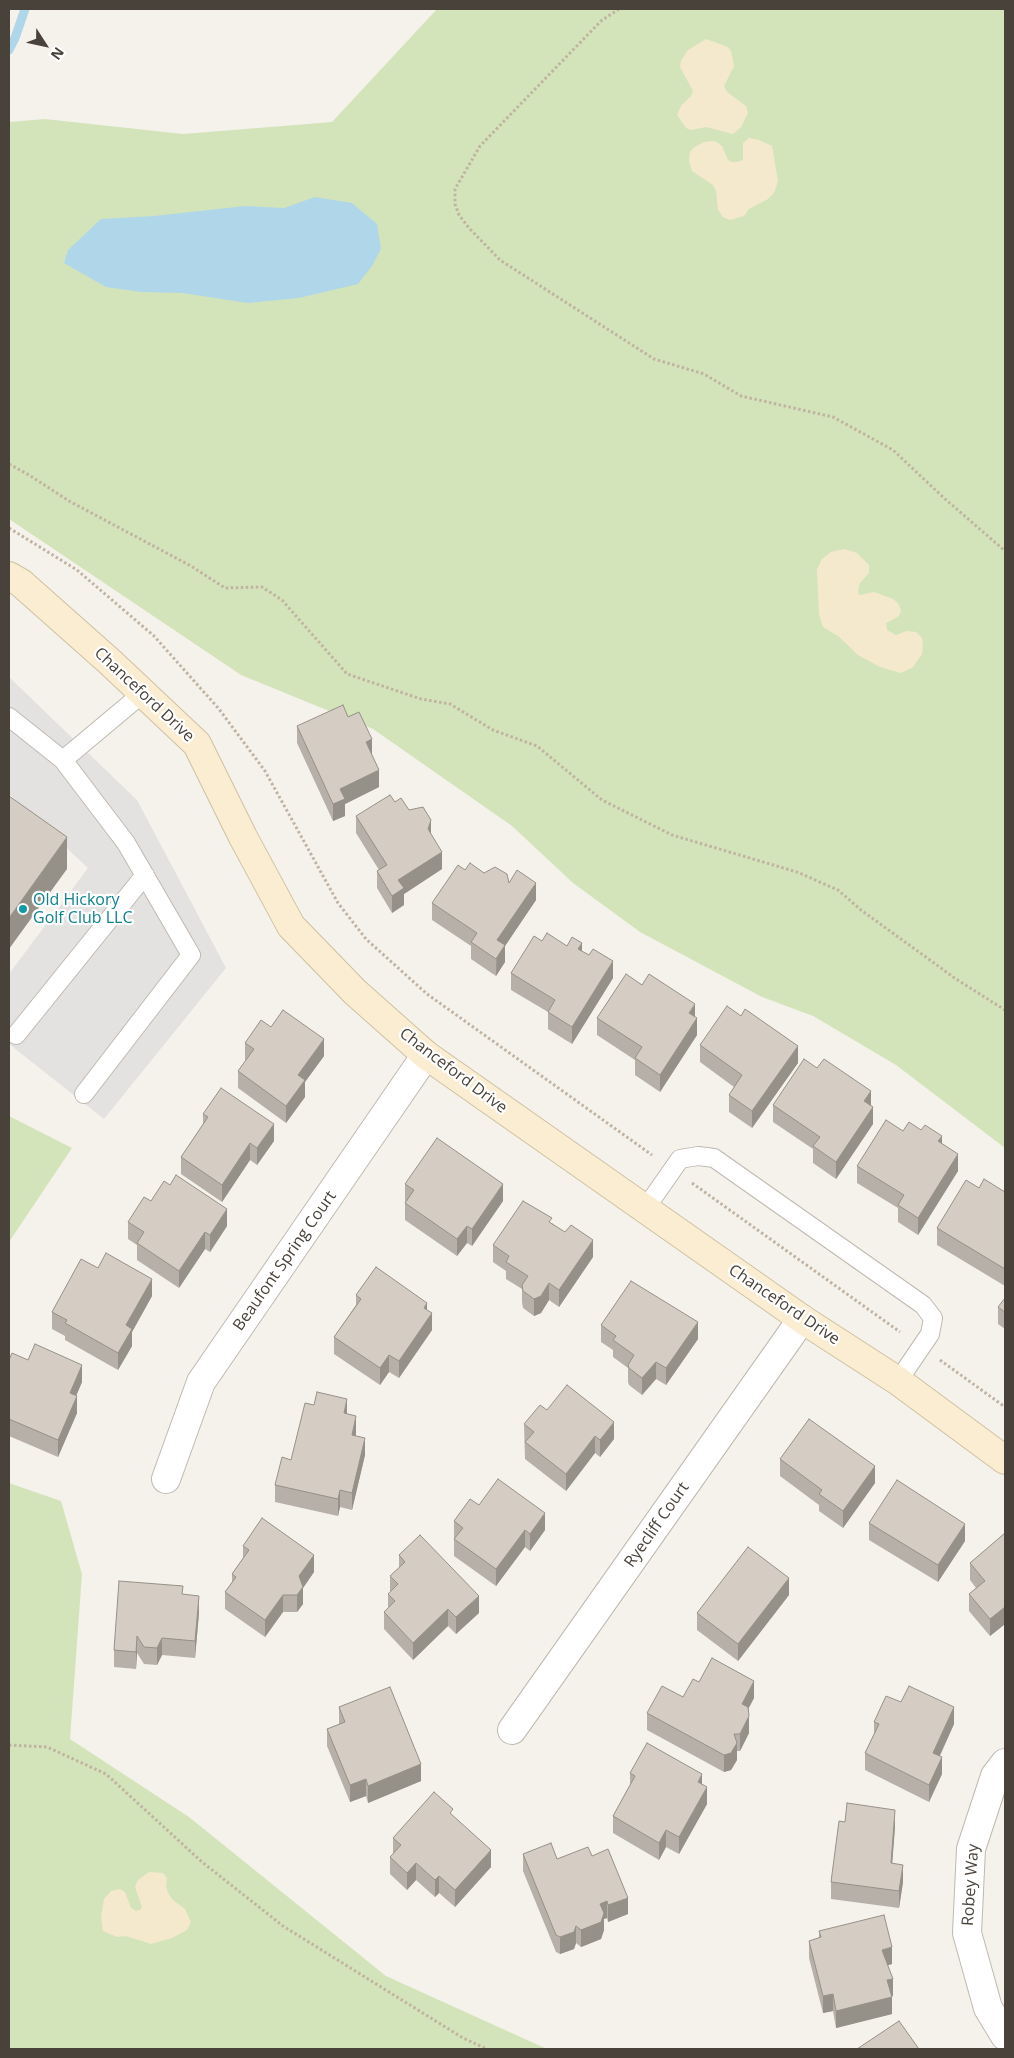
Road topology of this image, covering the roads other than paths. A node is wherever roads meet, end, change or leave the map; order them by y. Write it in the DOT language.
graph roads {
  1 [pos="9,576"];
  2 [pos="143,693"];
  3 [pos="9,717"];
  4 [pos="63,760"];
  5 [pos="145,875"];
  6 [pos="16,1035"];
  7 [pos="426,1055"];
  8 [pos="84,1094"];
  9 [pos="645,1209"];
  10 [pos="802,1320"];
  11 [pos="898,1381"];
  12 [pos="1005,1460"];
  13 [pos="166,1479"];
  14 [pos="512,1730"];
  15 [pos="1005,1763"];
  16 [pos="1005,2036"];
  1 -- 2 [label="street, Chanceford Drive"];
  2 -- 4 [label="lane"];
  2 -- 7 [label="street, Chanceford Drive"];
  3 -- 4 [label="lane"];
  4 -- 5 [label="lane"];
  5 -- 6 [label="lane"];
  5 -- 8 [label="lane"];
  7 -- 9 [label="street, Chanceford Drive"];
  7 -- 13 [label="street, Beaufont Spring Court"];
  9 -- 10 [label="street, Chanceford Drive"];
  9 -- 11 [label="lane"];
  10 -- 11 [label="street, Chanceford Drive"];
  10 -- 14 [label="street, Ryecliff Court"];
  11 -- 12 [label="street, Chanceford Drive"];
  15 -- 16 [label="street, Robey Way"];
}
